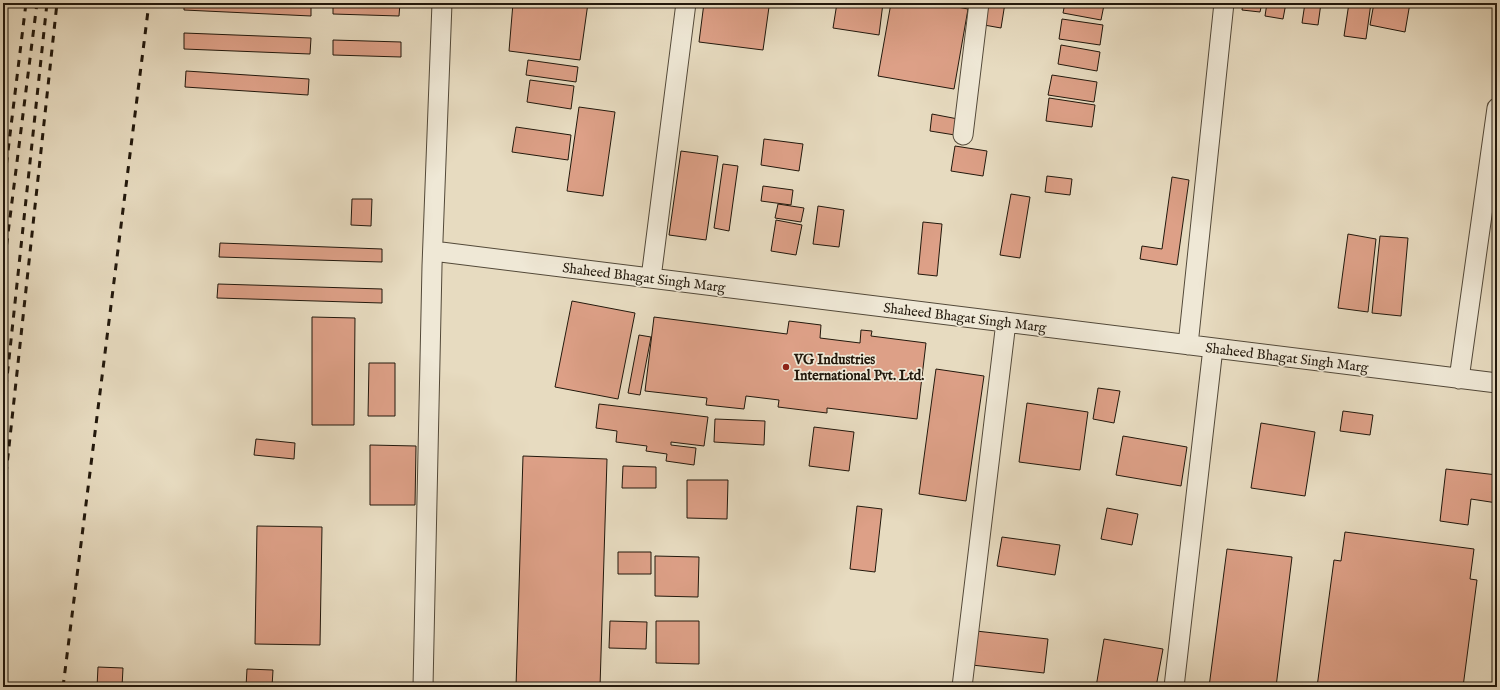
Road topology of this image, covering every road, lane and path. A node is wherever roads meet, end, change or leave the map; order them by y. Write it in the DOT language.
graph roads {
  1 [pos="442,3"];
  2 [pos="686,3"];
  3 [pos="979,3"];
  4 [pos="1224,3"];
  5 [pos="1497,108"];
  6 [pos="963,135"];
  7 [pos="433,251"];
  8 [pos="651,278"];
  9 [pos="1006,322"];
  10 [pos="1188,345"];
  11 [pos="1213,348"];
  12 [pos="1459,379"];
  13 [pos="1497,383"];
  14 [pos="423,687"];
  15 [pos="962,687"];
  16 [pos="1174,687"];
  1 -- 7 [label="street"];
  2 -- 8 [label="street"];
  3 -- 6 [label="street"];
  4 -- 10 [label="street"];
  5 -- 12 [label="street"];
  7 -- 8 [label="street, Shaheed Bhagat Singh Marg"];
  7 -- 14 [label="street"];
  8 -- 9 [label="street, Shaheed Bhagat Singh Marg"];
  9 -- 10 [label="street, Shaheed Bhagat Singh Marg"];
  9 -- 15 [label="street"];
  10 -- 11 [label="street, Shaheed Bhagat Singh Marg"];
  11 -- 12 [label="street, Shaheed Bhagat Singh Marg"];
  11 -- 16 [label="street"];
  12 -- 13 [label="street, Shaheed Bhagat Singh Marg"];
}
